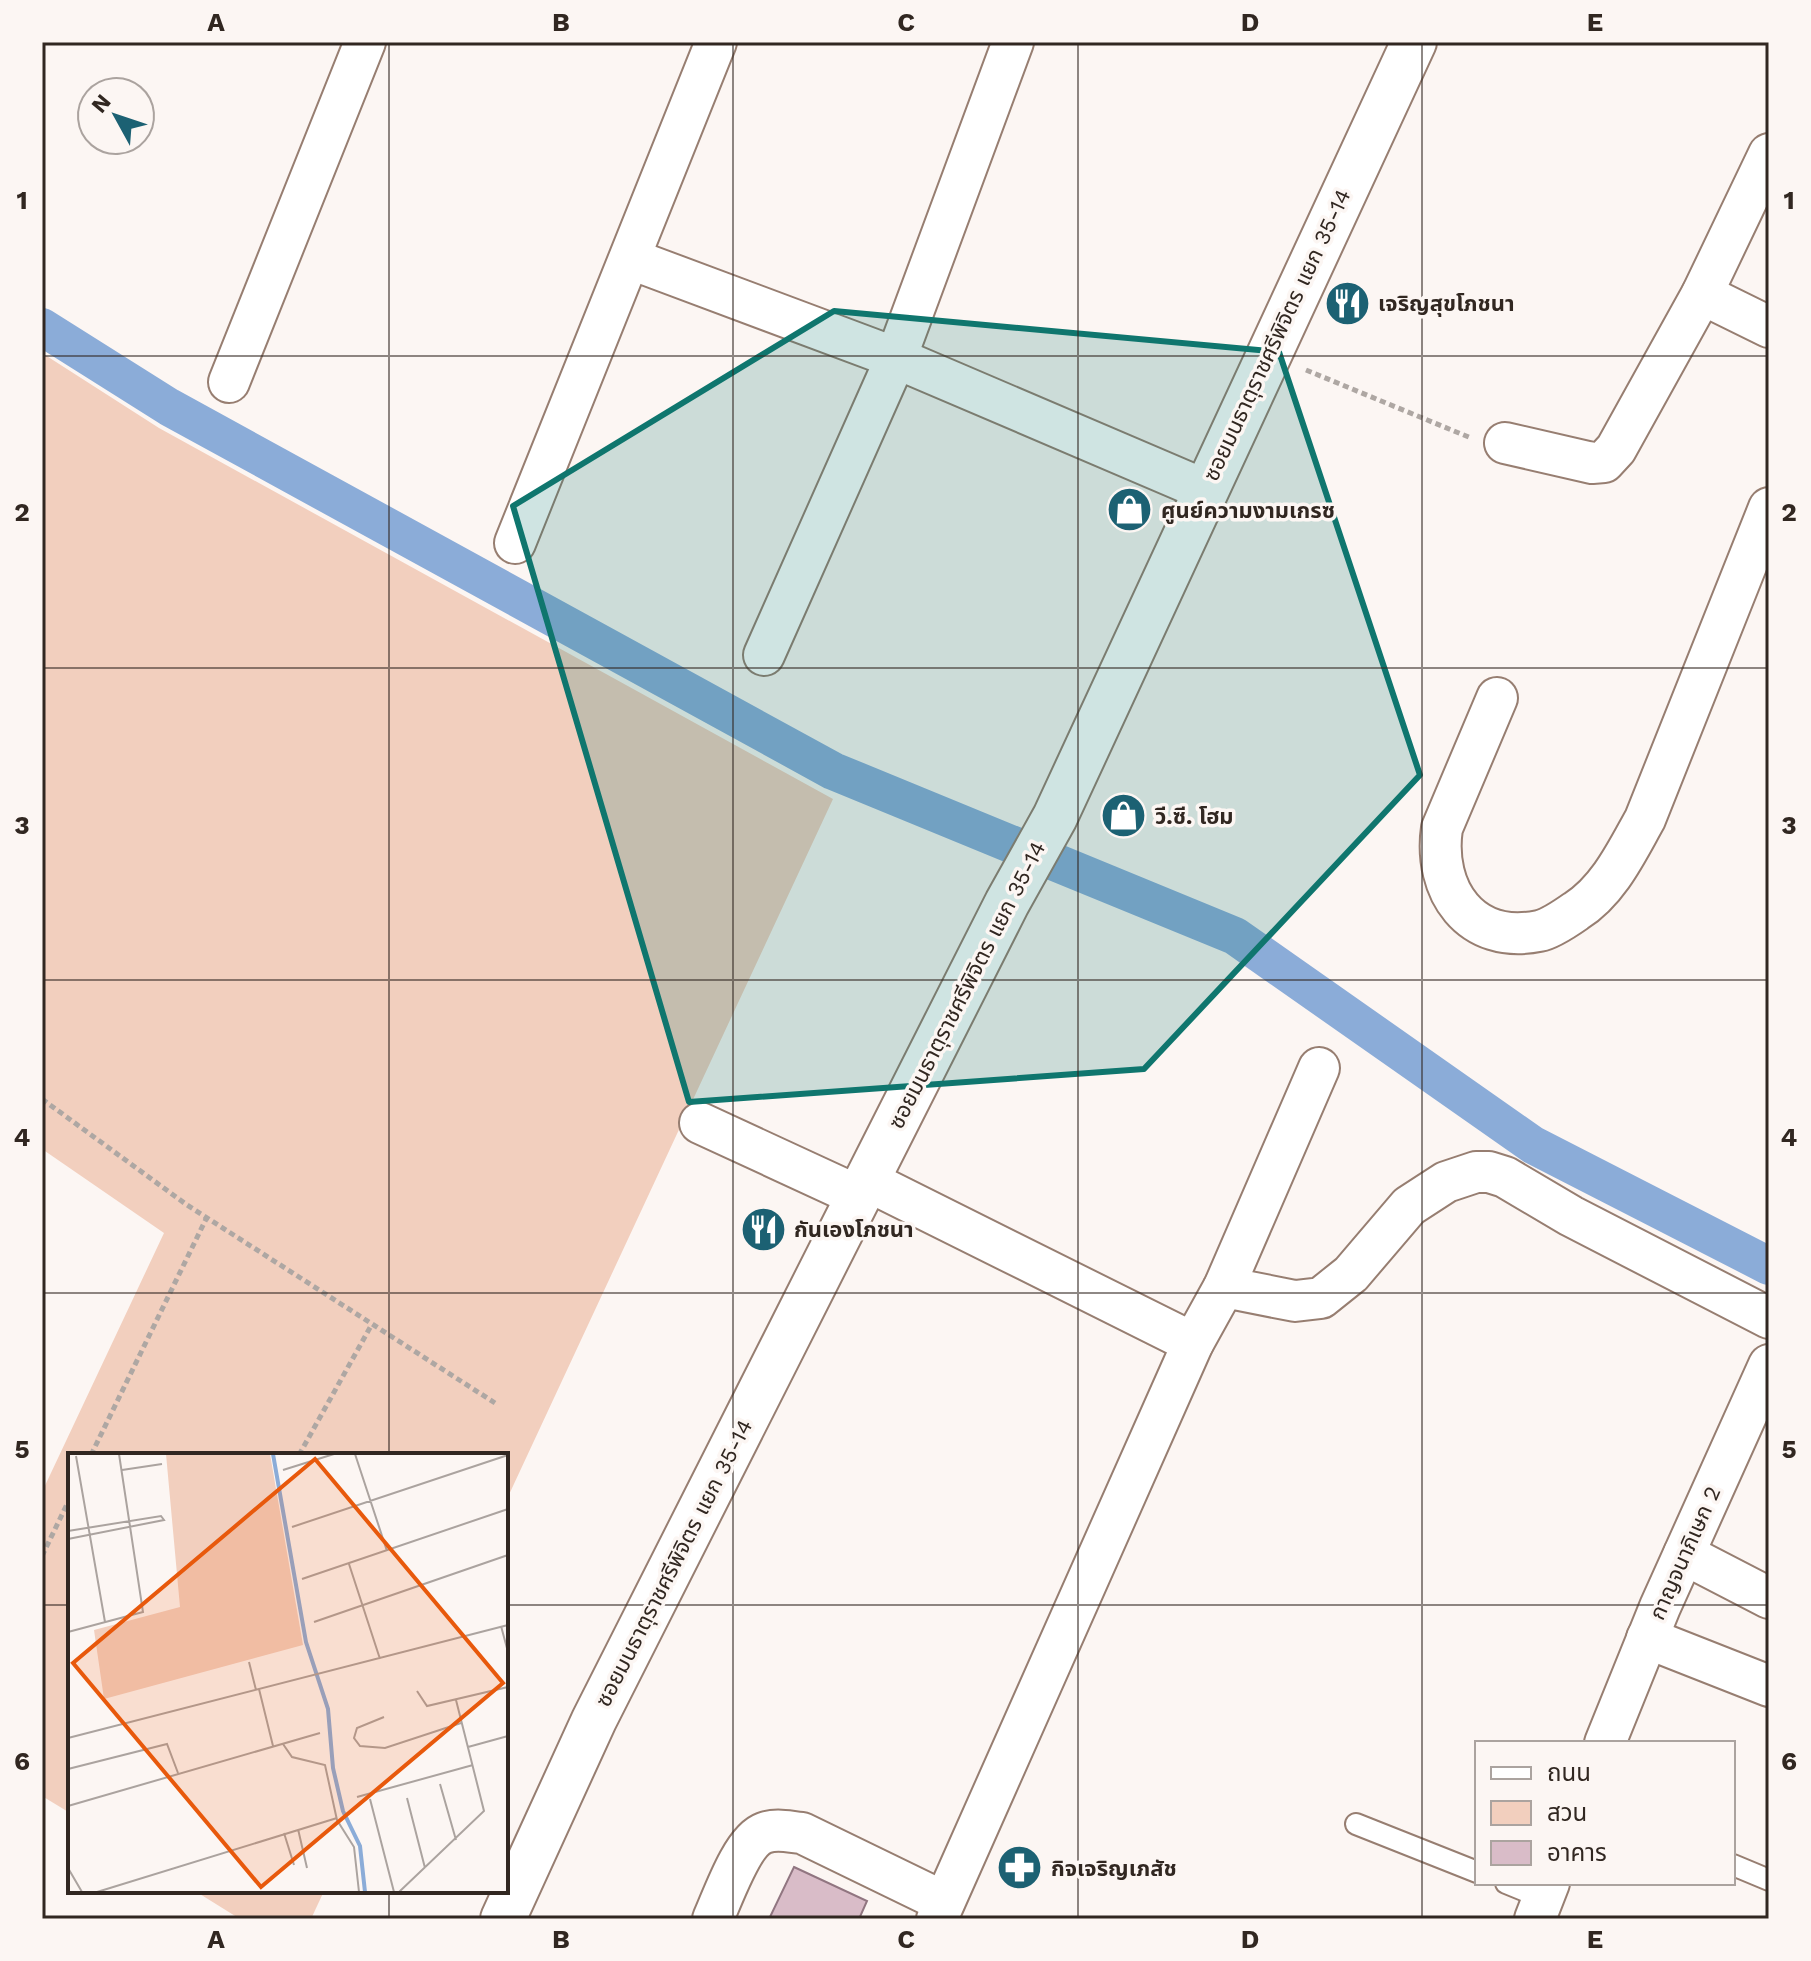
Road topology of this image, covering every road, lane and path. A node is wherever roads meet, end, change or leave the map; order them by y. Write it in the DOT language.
graph roads {
  1 [pos="365,42"];
  2 [pos="716,42"];
  3 [pos="1013,42"];
  4 [pos="1414,42"];
  5 [pos="1769,154"];
  6 [pos="631,259"];
  7 [pos="1702,294"];
  8 [pos="1769,327"];
  9 [pos="1268,354"];
  10 [pos="896,358"];
  11 [pos="229,382"];
  12 [pos="1494,443"];
  13 [pos="1205,490"];
  14 [pos="1769,508"];
  15 [pos="515,543"];
  16 [pos="764,655"];
  17 [pos="1497,698"];
  18 [pos="1319,1068"];
  19 [pos="42,1099"];
  20 [pos="700,1123"];
  21 [pos="862,1188"];
  22 [pos="207,1217"];
  23 [pos="1224,1287"];
  24 [pos="1769,1318"];
  25 [pos="372,1324"];
  26 [pos="1193,1343"];
  27 [pos="1769,1365"];
  28 [pos="495,1403"];
  29 [pos="92,1453"];
  30 [pos="300,1453"];
  31 [pos="68,1502"];
  32 [pos="1684,1554"];
  33 [pos="42,1556"];
  34 [pos="1769,1598"];
  35 [pos="1647,1638"];
  36 [pos="1769,1686"];
  37 [pos="1606,1741"];
  38 [pos="1356,1824"];
  39 [pos="1735,1866"];
  40 [pos="1475,1871"];
  41 [pos="1769,1880"];
  42 [pos="1510,1885"];
  43 [pos="1542,1900"];
  44 [pos="940,1911"];
  45 [pos="503,1919"];
  46 [pos="713,1919"];
  1 -- 11 [label="street"];
  2 -- 6 [label="street"];
  3 -- 10 [label="street"];
  4 -- 9 [label="street, ซอยมนธาตุราชศรีพิจิตร แยก 35-14"];
  5 -- 7 [label="street"];
  6 -- 10 [label="street"];
  6 -- 15 [label="street"];
  7 -- 8 [label="street"];
  7 -- 12 [label="street"];
  9 -- 12 [label="path"];
  9 -- 13 [label="street, ซอยมนธาตุราชศรีพิจิตร แยก 35-14"];
  10 -- 13 [label="street"];
  10 -- 16 [label="street"];
  13 -- 21 [label="street, ซอยมนธาตุราชศรีพิจิตร แยก 35-14"];
  14 -- 17 [label="street"];
  18 -- 23 [label="street"];
  19 -- 22 [label="path"];
  20 -- 21 [label="street"];
  21 -- 26 [label="street"];
  21 -- 45 [label="street, ซอยมนธาตุราชศรีพิจิตร แยก 35-14"];
  22 -- 25 [label="path"];
  22 -- 29 [label="path"];
  23 -- 24 [label="street"];
  23 -- 26 [label="street"];
  25 -- 28 [label="path"];
  25 -- 30 [label="path"];
  26 -- 44 [label="street"];
  27 -- 32 [label="street, กาญจนาภิเษก 2"];
  31 -- 33 [label="path"];
  32 -- 34 [label="street"];
  32 -- 35 [label="street, กาญจนาภิเษก 2"];
  35 -- 36 [label="street"];
  35 -- 37 [label="street, กาญจนาภิเษก 2"];
  38 -- 40 [label="lane"];
  39 -- 41 [label="lane"];
  42 -- 43 [label="lane"];
  44 -- 46 [label="street"];
}
